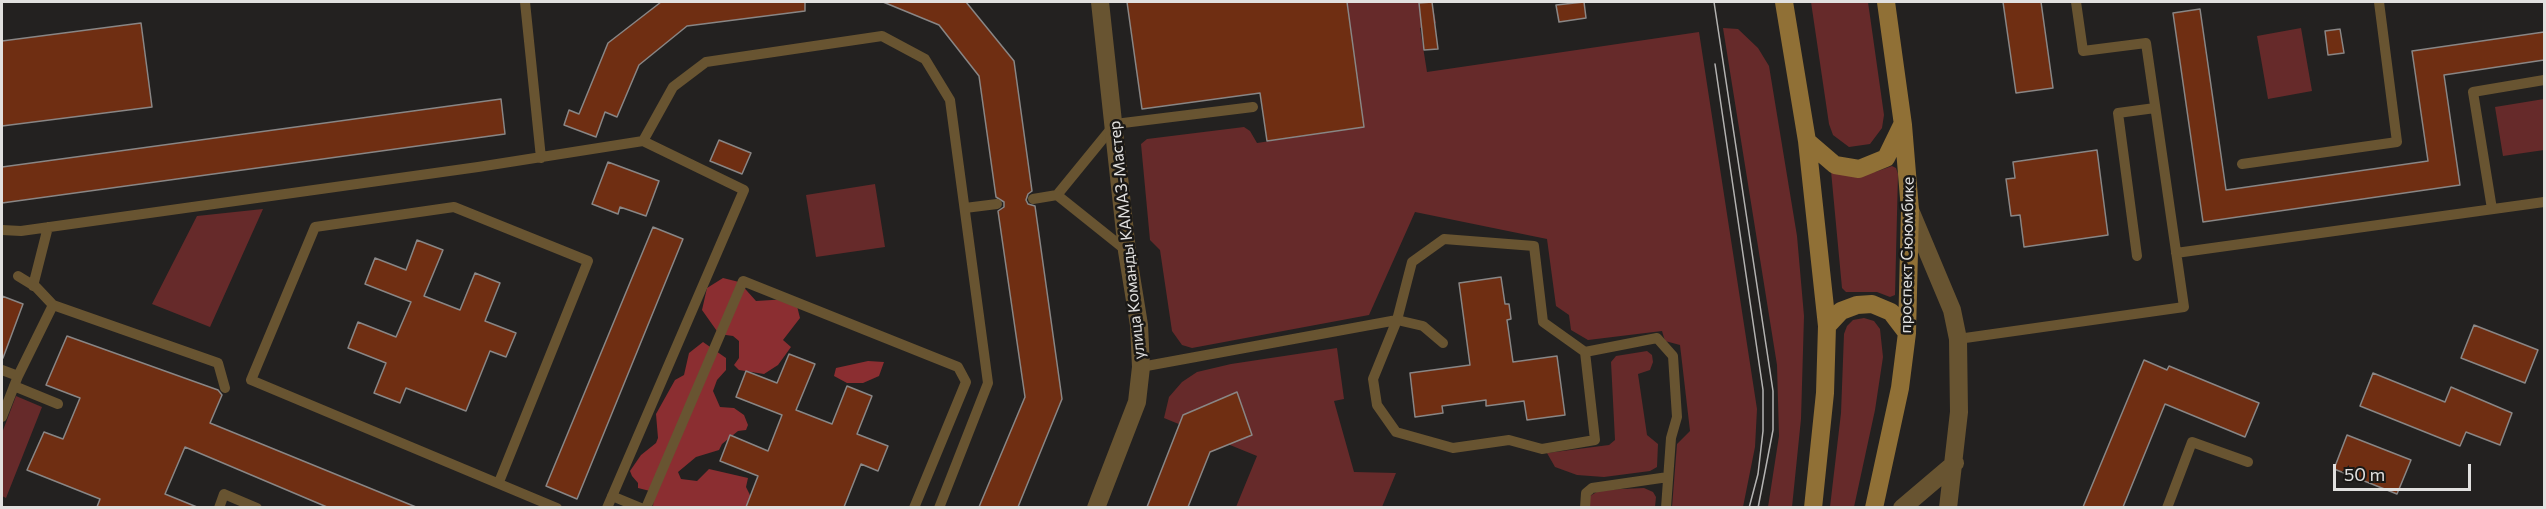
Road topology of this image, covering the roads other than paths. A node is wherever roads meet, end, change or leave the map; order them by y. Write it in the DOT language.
graph roads {
  1 [pos="525,2"];
  2 [pos="1100,2"];
  3 [pos="1784,2"];
  4 [pos="1886,2"];
  5 [pos="2076,2"];
  6 [pos="2379,2"];
  7 [pos="2544,80"];
  8 [pos="1253,107"];
  9 [pos="2155,108"];
  10 [pos="1115,124"];
  11 [pos="1903,125"];
  12 [pos="643,141"];
  13 [pos="1808,141"];
  14 [pos="541,158"];
  15 [pos="2242,164"];
  16 [pos="1056,195"];
  17 [pos="1034,198"];
  18 [pos="2544,202"];
  19 [pos="997,204"];
  20 [pos="965,208"];
  21 [pos="2492,209"];
  22 [pos="1910,210"];
  23 [pos="48,227"];
  24 [pos="2,231"];
  25 [pos="1127,251"];
  26 [pos="2176,253"];
  27 [pos="2137,256"];
  28 [pos="18,276"];
  29 [pos="33,286"];
  30 [pos="53,305"];
  31 [pos="1398,320"];
  32 [pos="1827,326"];
  33 [pos="1907,333"];
  34 [pos="1958,339"];
  35 [pos="1443,344"];
  36 [pos="1585,352"];
  37 [pos="1141,367"];
  38 [pos="2,370"];
  39 [pos="16,381"];
  40 [pos="225,388"];
  41 [pos="58,404"];
  42 [pos="2,417"];
  43 [pos="2248,462"];
  44 [pos="1955,463"];
  45 [pos="1668,477"];
  46 [pos="499,482"];
  47 [pos="612,496"];
  48 [pos="219,507"];
  49 [pos="257,507"];
  50 [pos="557,507"];
  51 [pos="607,507"];
  52 [pos="641,507"];
  53 [pos="646,507"];
  54 [pos="914,507"];
  55 [pos="939,507"];
  56 [pos="1096,507"];
  57 [pos="1585,507"];
  58 [pos="1666,507"];
  59 [pos="1813,507"];
  60 [pos="1874,507"];
  61 [pos="1902,507"];
  62 [pos="1948,507"];
  63 [pos="2167,507"];
  1 -- 14 [label="lane"];
  2 -- 10 [label="street, улица Команды КАМАЗ-Мастер"];
  3 -- 13 [label="main road"];
  4 -- 11 [label="main road, проспект Сююмбике"];
  5 -- 9 [label="lane"];
  6 -- 15 [label="lane"];
  7 -- 21 [label="lane"];
  8 -- 10 [label="lane"];
  9 -- 26 [label="lane"];
  9 -- 27 [label="lane"];
  10 -- 16 [label="lane"];
  10 -- 25 [label="street, улица Команды КАМАЗ-Мастер"];
  11 -- 13 [label="main road"];
  11 -- 22 [label="main road, проспект Сююмбике"];
  12 -- 14 [label="lane"];
  12 -- 20 [label="lane"];
  12 -- 47 [label="lane"];
  13 -- 32 [label="main road"];
  14 -- 23 [label="lane"];
  16 -- 17 [label="lane"];
  16 -- 25 [label="lane"];
  18 -- 21 [label="lane"];
  19 -- 20 [label="lane"];
  20 -- 55 [label="lane"];
  21 -- 26 [label="lane"];
  22 -- 33 [label="main road, проспект Сююмбике"];
  22 -- 34 [label="street"];
  23 -- 24 [label="lane"];
  23 -- 29 [label="lane"];
  25 -- 37 [label="street, улица Команды КАМАЗ-Мастер"];
  26 -- 34 [label="lane"];
  28 -- 29 [label="lane"];
  29 -- 30 [label="lane"];
  30 -- 39 [label="lane"];
  30 -- 40 [label="lane"];
  31 -- 35 [label="lane"];
  31 -- 36 [label="lane"];
  31 -- 36 [label="lane"];
  31 -- 37 [label="lane"];
  32 -- 33 [label="main road"];
  32 -- 59 [label="main road"];
  33 -- 60 [label="main road, проспект Сююмбике"];
  34 -- 44 [label="street"];
  36 -- 45 [label="lane"];
  37 -- 56 [label="street, улица Команды КАМАЗ-Мастер"];
  38 -- 39 [label="lane"];
  39 -- 41 [label="lane"];
  39 -- 42 [label="lane"];
  43 -- 63 [label="lane"];
  44 -- 61 [label="street"];
  44 -- 62 [label="street"];
  45 -- 57 [label="lane"];
  45 -- 58 [label="lane"];
  46 -- 46 [label="lane"];
  46 -- 50 [label="lane"];
  47 -- 51 [label="lane"];
  47 -- 52 [label="lane"];
  48 -- 49 [label="lane"];
  53 -- 54 [label="lane"];
}
